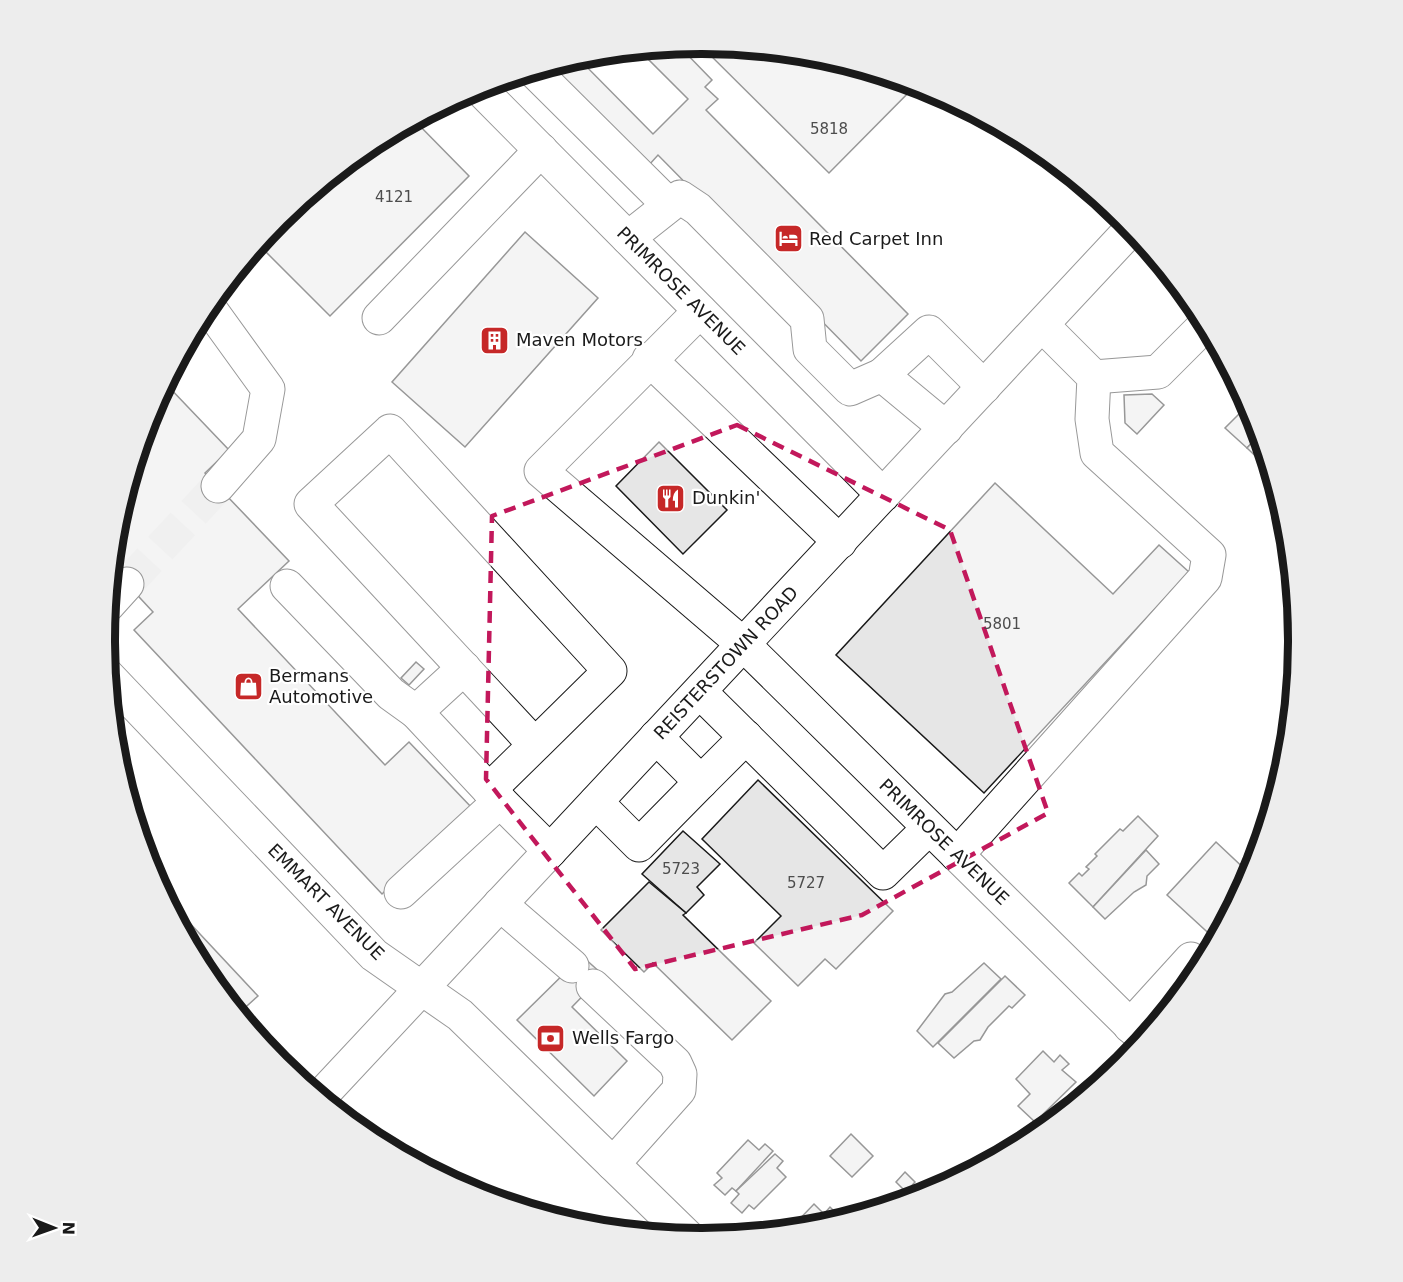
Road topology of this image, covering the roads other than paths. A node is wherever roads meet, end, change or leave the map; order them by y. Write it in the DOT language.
graph roads {
  1 [pos="541,77"];
  2 [pos="486,95"];
  3 [pos="541,150"];
  4 [pos="669,205"];
  5 [pos="1125,235"];
  6 [pos="628,238"];
  7 [pos="700,311"];
  8 [pos="214,314"];
  9 [pos="379,318"];
  10 [pos="1042,325"];
  11 [pos="1199,331"];
  12 [pos="649,359"];
  13 [pos="882,375"];
  14 [pos="1094,377"];
  15 [pos="984,387"];
  16 [pos="946,428"];
  17 [pos="218,486"];
  18 [pos="883,495"];
  19 [pos="840,542"];
  20 [pos="287,586"];
  21 [pos="744,645"];
  22 [pos="464,668"];
  23 [pos="117,685"];
  24 [pos="700,692"];
  25 [pos="416,712"];
  26 [pos="656,737"];
  27 [pos="746,737"];
  28 [pos="535,745"];
  29 [pos="701,782"];
  30 [pos="494,796"];
  31 [pos="596,802"];
  32 [pos="929,828"];
  33 [pos="550,851"];
  34 [pos="957,855"];
  35 [pos="401,892"];
  36 [pos="500,904"];
  37 [pos="1191,959"];
  38 [pos="421,988"];
  39 [pos="1137,1032"];
  40 [pos="326,1092"];
  41 [pos="613,1164"];
  42 [pos="678,1227"];
  1 -- 4 [label="street"];
  2 -- 3 [label="street, PRIMROSE AVENUE"];
  3 -- 6 [label="street, PRIMROSE AVENUE"];
  3 -- 9 [label="street"];
  4 -- 6 [label="street"];
  4 -- 13 [label="street"];
  5 -- 10 [label="street, REISTERSTOWN ROAD"];
  6 -- 7 [label="street, PRIMROSE AVENUE"];
  7 -- 12 [label="street"];
  7 -- 18 [label="street, PRIMROSE AVENUE"];
  8 -- 17 [label="street"];
  10 -- 14 [label="street"];
  10 -- 15 [label="street, REISTERSTOWN ROAD"];
  11 -- 14 [label="street"];
  12 -- 19 [label="street"];
  12 -- 21 [label="street, PRIMROSE AVENUE"];
  13 -- 15 [label="street"];
  13 -- 16 [label="street"];
  14 -- 34 [label="street"];
  15 -- 16 [label="street, REISTERSTOWN ROAD"];
  16 -- 18 [label="street, REISTERSTOWN ROAD"];
  18 -- 19 [label="street, REISTERSTOWN ROAD"];
  19 -- 21 [label="street, REISTERSTOWN ROAD"];
  20 -- 25 [label="street"];
  21 -- 24 [label="street, REISTERSTOWN ROAD"];
  21 -- 32 [label="street, PRIMROSE AVENUE"];
  22 -- 25 [label="street"];
  22 -- 28 [label="street"];
  22 -- 28 [label="street"];
  23 -- 38 [label="street, EMMART AVENUE"];
  24 -- 26 [label="street, REISTERSTOWN ROAD"];
  24 -- 27 [label="street"];
  25 -- 30 [label="street"];
  26 -- 29 [label="street"];
  26 -- 31 [label="street, REISTERSTOWN ROAD"];
  27 -- 29 [label="street"];
  27 -- 32 [label="street"];
  28 -- 30 [label="street"];
  29 -- 31 [label="street"];
  30 -- 33 [label="street"];
  30 -- 35 [label="street"];
  31 -- 33 [label="street, REISTERSTOWN ROAD"];
  32 -- 34 [label="street, PRIMROSE AVENUE"];
  33 -- 36 [label="street, REISTERSTOWN ROAD"];
  34 -- 39 [label="street, PRIMROSE AVENUE"];
  36 -- 38 [label="street, REISTERSTOWN ROAD"];
  36 -- 41 [label="street"];
  37 -- 39 [label="street"];
  38 -- 40 [label="street, REISTERSTOWN ROAD"];
  38 -- 41 [label="street, EMMART AVENUE"];
  41 -- 42 [label="street, EMMART AVENUE"];
}
